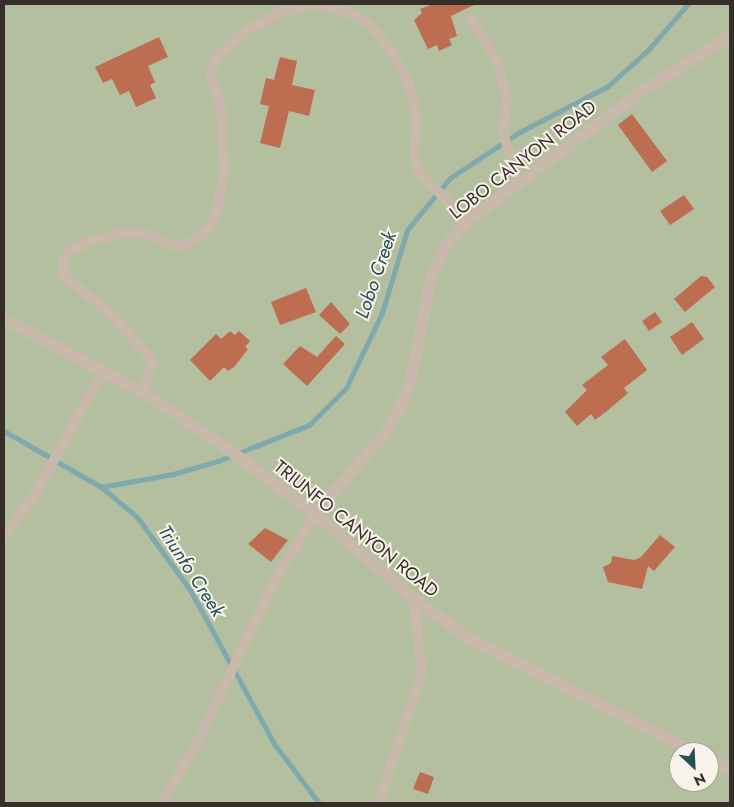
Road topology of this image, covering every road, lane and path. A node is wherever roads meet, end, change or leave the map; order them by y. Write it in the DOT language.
graph roads {
  1 [pos="472,19"];
  2 [pos="730,36"];
  3 [pos="520,182"];
  4 [pos="468,221"];
  5 [pos="4,318"];
  6 [pos="104,370"];
  7 [pos="142,392"];
  8 [pos="315,514"];
  9 [pos="4,538"];
  10 [pos="413,598"];
  11 [pos="675,742"];
  12 [pos="162,803"];
  13 [pos="378,803"];
  1 -- 3 [label="lane"];
  2 -- 3 [label="street, LOBO CANYON ROAD"];
  3 -- 4 [label="street, LOBO CANYON ROAD"];
  4 -- 7 [label="lane"];
  4 -- 8 [label="street, LOBO CANYON ROAD"];
  5 -- 6 [label="street, TRIUNFO CANYON ROAD"];
  6 -- 7 [label="street, TRIUNFO CANYON ROAD"];
  6 -- 9 [label="lane"];
  7 -- 8 [label="street, TRIUNFO CANYON ROAD"];
  8 -- 10 [label="street, TRIUNFO CANYON ROAD"];
  8 -- 12 [label="lane"];
  10 -- 11 [label="street, TRIUNFO CANYON ROAD"];
  10 -- 13 [label="lane"];
}
